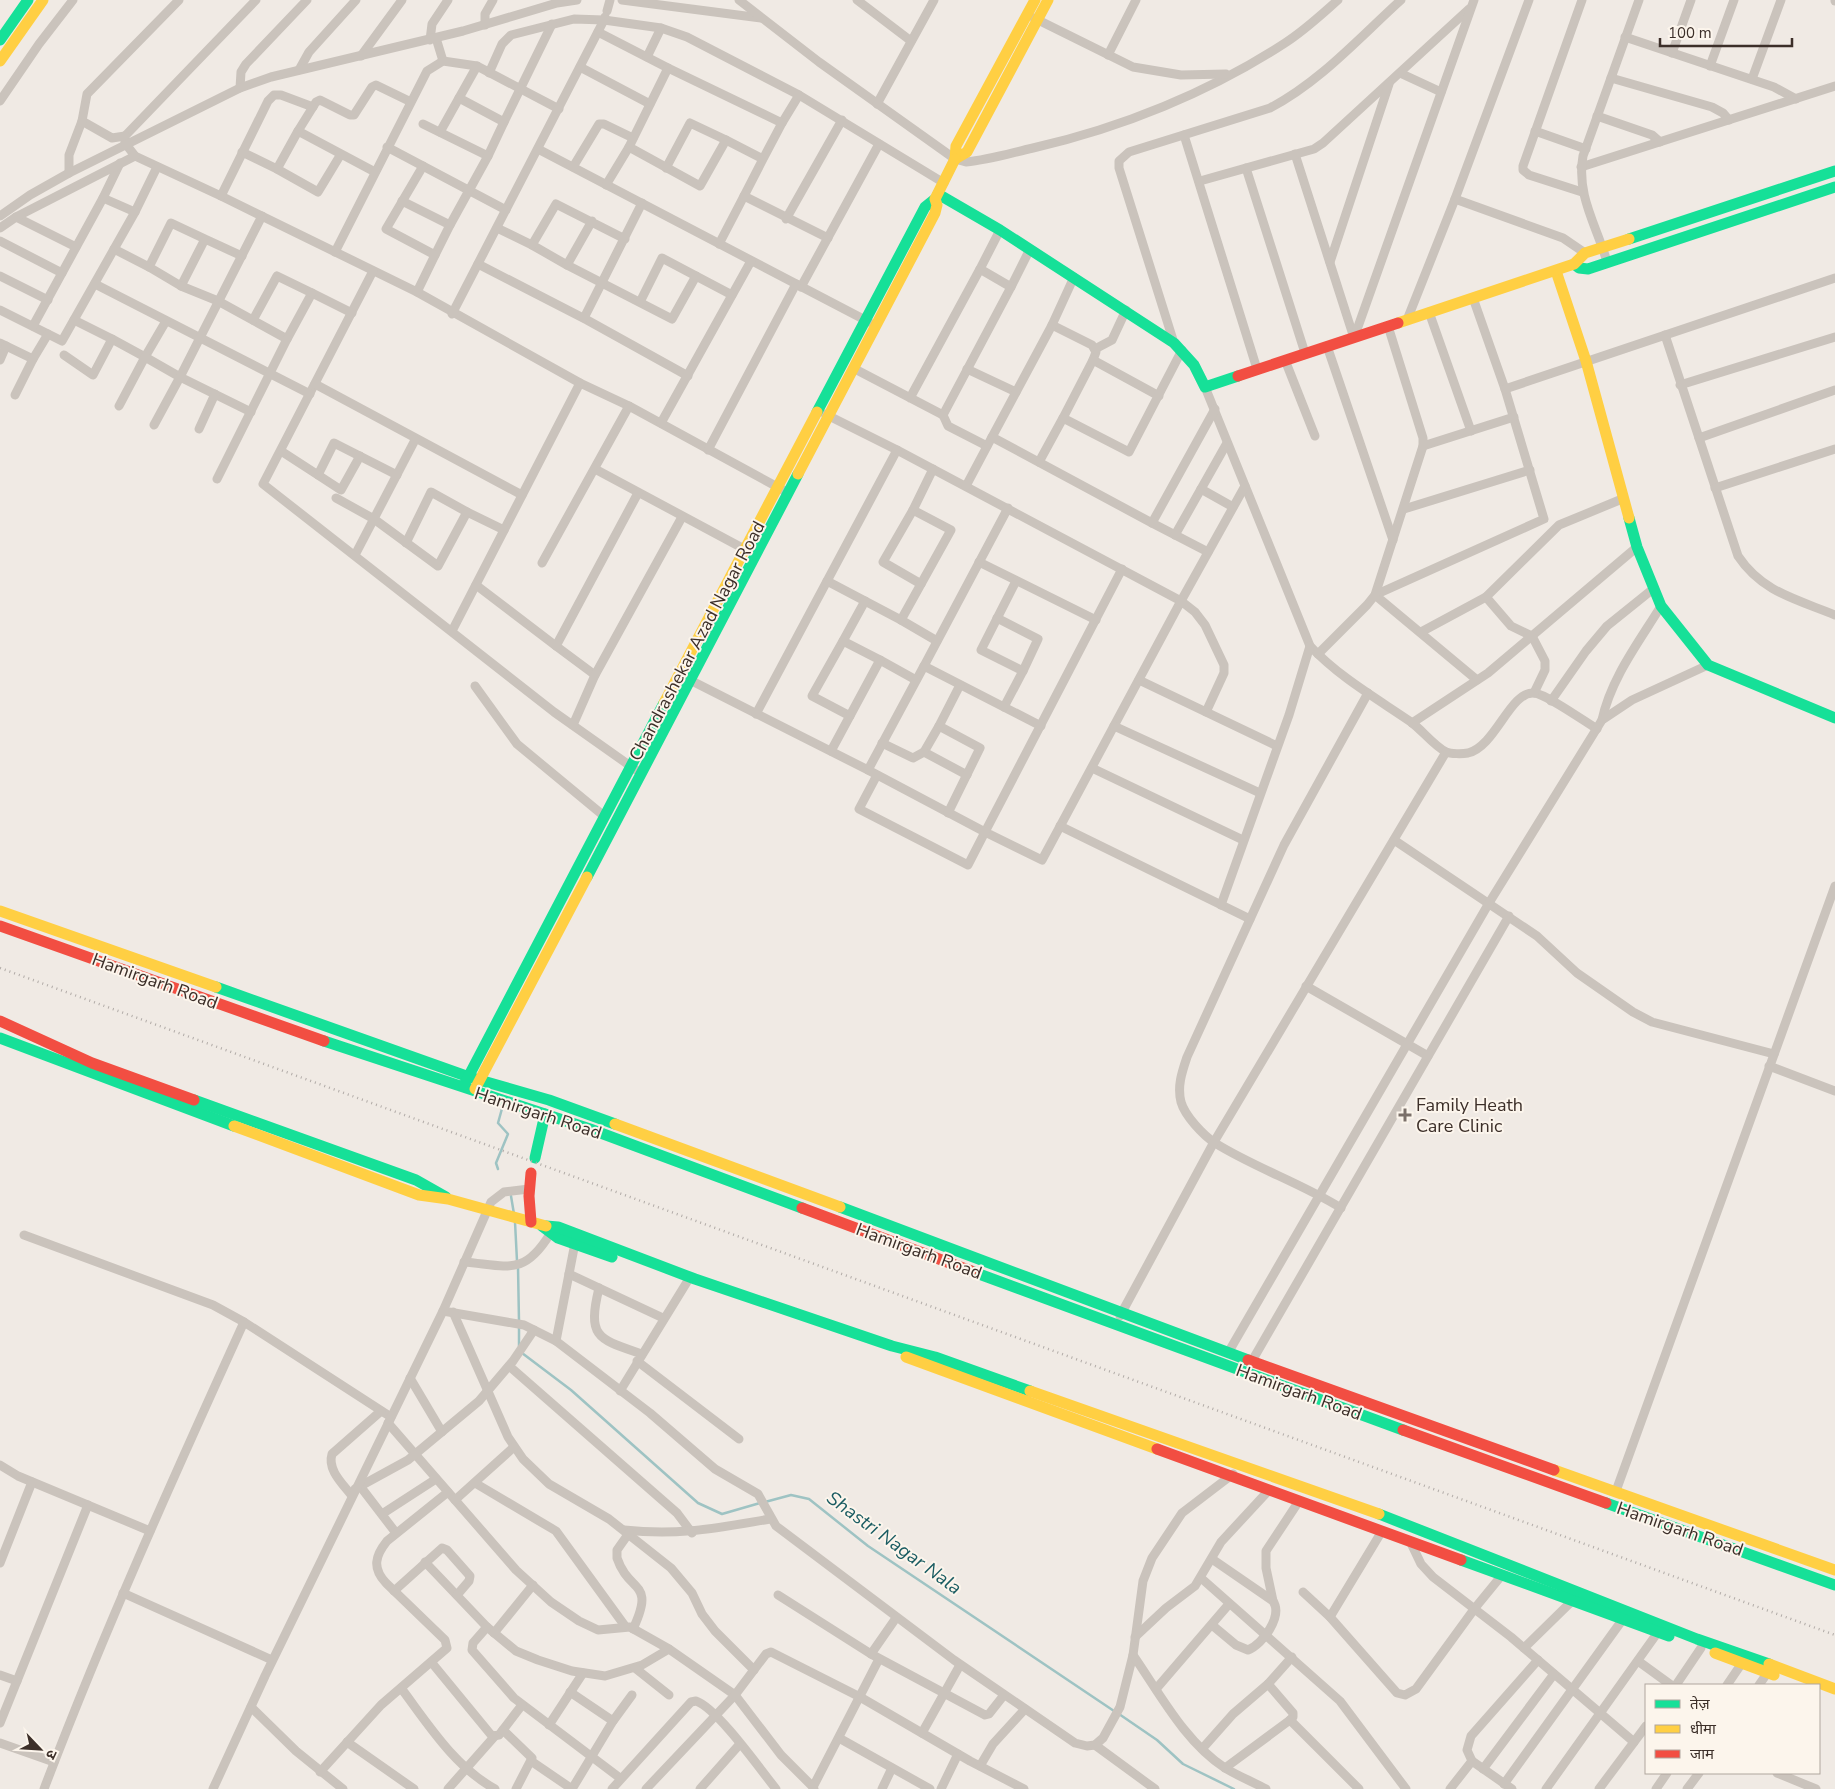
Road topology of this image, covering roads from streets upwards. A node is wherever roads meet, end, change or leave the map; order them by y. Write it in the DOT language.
graph roads {
  1 [pos="73,0"];
  2 [pos="179,0"];
  3 [pos="256,0"];
  4 [pos="307,0"];
  5 [pos="356,0"];
  6 [pos="402,0"];
  7 [pos="448,0"];
  8 [pos="493,0"];
  9 [pos="577,0"];
  10 [pos="610,0"];
  11 [pos="622,0"];
  12 [pos="739,0"];
  13 [pos="857,0"];
  14 [pos="934,0"];
  15 [pos="1035,0"];
  16 [pos="1048,0"];
  17 [pos="1136,0"];
  18 [pos="1338,0"];
  19 [pos="1401,0"];
  20 [pos="1529,0"];
  21 [pos="1582,0"];
  22 [pos="1639,0"];
  23 [pos="1691,0"];
  24 [pos="1734,0"];
  25 [pos="1781,0"];
  26 [pos="35,2"];
  27 [pos="547,3"];
  28 [pos="1473,4"];
  29 [pos="606,16"];
  30 [pos="1032,17"];
  31 [pos="761,18"];
  32 [pos="552,24"];
  33 [pos="485,25"];
  34 [pos="661,28"];
  35 [pos="598,32"];
  36 [pos="1625,37"];
  37 [pos="0,40"];
  38 [pos="912,41"];
  39 [pos="438,48"];
  40 [pos="1672,53"];
  41 [pos="1108,55"];
  42 [pos="361,56"];
  43 [pos="647,57"];
  44 [pos="0,61"];
  45 [pos="477,66"];
  46 [pos="1710,66"];
  47 [pos="580,67"];
  48 [pos="668,68"];
  49 [pos="299,70"];
  50 [pos="490,72"];
  51 [pos="1400,73"];
  52 [pos="1231,74"];
  53 [pos="1611,78"];
  54 [pos="1752,80"];
  55 [pos="1390,82"];
  56 [pos="1835,86"];
  57 [pos="240,88"];
  58 [pos="521,89"];
  59 [pos="1441,92"];
  60 [pos="799,94"];
  61 [pos="459,98"];
  62 [pos="1796,99"];
  63 [pos="0,101"];
  64 [pos="410,102"];
  65 [pos="650,104"];
  66 [pos="877,104"];
  67 [pos="313,107"];
  68 [pos="559,109"];
  69 [pos="1597,116"];
  70 [pos="842,120"];
  71 [pos="1729,120"];
  72 [pos="82,121"];
  73 [pos="504,122"];
  74 [pos="782,123"];
  75 [pos="423,124"];
  76 [pos="298,131"];
  77 [pos="1535,131"];
  78 [pos="440,132"];
  79 [pos="1184,135"];
  80 [pos="633,138"];
  81 [pos="125,140"];
  82 [pos="726,140"];
  83 [pos="1660,142"];
  84 [pos="879,144"];
  85 [pos="387,147"];
  86 [pos="629,147"];
  87 [pos="538,149"];
  88 [pos="1586,149"];
  89 [pos="242,152"];
  90 [pos="341,154"];
  91 [pos="1295,154"];
  92 [pos="134,156"];
  93 [pos="488,156"];
  94 [pos="763,158"];
  95 [pos="955,159"];
  96 [pos="120,163"];
  97 [pos="423,166"];
  98 [pos="156,167"];
  99 [pos="573,167"];
  100 [pos="1581,167"];
  101 [pos="666,168"];
  102 [pos="1246,168"];
  103 [pos="278,169"];
  104 [pos="1835,171"];
  105 [pos="375,172"];
  106 [pos="69,173"];
  107 [pos="1200,181"];
  108 [pos="606,185"];
  109 [pos="1835,187"];
  110 [pos="469,190"];
  111 [pos="939,192"];
  112 [pos="1582,192"];
  113 [pos="221,196"];
  114 [pos="744,196"];
  115 [pos="103,198"];
  116 [pos="1455,199"];
  117 [pos="402,201"];
  118 [pos="642,203"];
  119 [pos="506,210"];
  120 [pos="135,212"];
  121 [pos="0,216"];
  122 [pos="16,216"];
  123 [pos="262,216"];
  124 [pos="786,219"];
  125 [pos="592,222"];
  126 [pos="450,225"];
  127 [pos="0,228"];
  128 [pos="497,228"];
  129 [pos="1000,230"];
  130 [pos="828,238"];
  131 [pos="205,239"];
  132 [pos="624,239"];
  133 [pos="0,240"];
  134 [pos="719,244"];
  135 [pos="532,245"];
  136 [pos="76,247"];
  137 [pos="1603,247"];
  138 [pos="114,249"];
  139 [pos="1030,249"];
  140 [pos="335,252"];
  141 [pos="1585,253"];
  142 [pos="435,255"];
  143 [pos="242,256"];
  144 [pos="751,260"];
  145 [pos="1330,262"];
  146 [pos="1607,262"];
  147 [pos="478,264"];
  148 [pos="567,264"];
  149 [pos="1574,264"];
  150 [pos="149,267"];
  151 [pos="980,269"];
  152 [pos="373,271"];
  153 [pos="1556,271"];
  154 [pos="62,273"];
  155 [pos="0,276"];
  156 [pos="696,276"];
  157 [pos="1074,277"];
  158 [pos="1835,278"];
  159 [pos="603,283"];
  160 [pos="95,284"];
  161 [pos="799,285"];
  162 [pos="181,286"];
  163 [pos="1011,286"];
  164 [pos="417,292"];
  165 [pos="312,293"];
  166 [pos="732,295"];
  167 [pos="1473,298"];
  168 [pos="48,300"];
  169 [pos="218,301"];
  170 [pos="640,302"];
  171 [pos="0,310"];
  172 [pos="1126,310"];
  173 [pos="352,312"];
  174 [pos="1429,312"];
  175 [pos="452,314"];
  176 [pos="584,318"];
  177 [pos="74,320"];
  178 [pos="253,320"];
  179 [pos="1407,320"];
  180 [pos="166,321"];
  181 [pos="870,323"];
  182 [pos="1052,325"];
  183 [pos="33,326"];
  184 [pos="1388,326"];
  185 [pos="48,334"];
  186 [pos="1664,335"];
  187 [pos="1835,337"];
  188 [pos="199,338"];
  189 [pos="1354,338"];
  190 [pos="287,339"];
  191 [pos="112,340"];
  192 [pos="3,344"];
  193 [pos="1178,346"];
  194 [pos="1327,346"];
  195 [pos="1095,349"];
  196 [pos="1305,353"];
  197 [pos="64,355"];
  198 [pos="145,357"];
  199 [pos="33,359"];
  200 [pos="0,360"];
  201 [pos="1093,360"];
  202 [pos="1284,360"];
  203 [pos="1586,361"];
  204 [pos="853,368"];
  205 [pos="1257,369"];
  206 [pos="967,370"];
  207 [pos="270,375"];
  208 [pos="688,376"];
  209 [pos="180,377"];
  210 [pos="580,383"];
  211 [pos="315,384"];
  212 [pos="1680,385"];
  213 [pos="1205,387"];
  214 [pos="1505,389"];
  215 [pos="1835,390"];
  216 [pos="1016,392"];
  217 [pos="215,394"];
  218 [pos="310,394"];
  219 [pos="15,395"];
  220 [pos="1159,396"];
  221 [pos="910,398"];
  222 [pos="119,406"];
  223 [pos="629,406"];
  224 [pos="1215,409"];
  225 [pos="252,412"];
  226 [pos="823,414"];
  227 [pos="943,414"];
  228 [pos="1514,417"];
  229 [pos="1063,418"];
  230 [pos="662,423"];
  231 [pos="154,425"];
  232 [pos="199,429"];
  233 [pos="1471,431"];
  234 [pos="1315,436"];
  235 [pos="992,437"];
  236 [pos="1699,438"];
  237 [pos="415,440"];
  238 [pos="1227,444"];
  239 [pos="987,446"];
  240 [pos="1423,446"];
  241 [pos="1835,449"];
  242 [pos="708,450"];
  243 [pos="898,450"];
  244 [pos="281,451"];
  245 [pos="360,456"];
  246 [pos="1038,462"];
  247 [pos="594,469"];
  248 [pos="933,469"];
  249 [pos="1530,470"];
  250 [pos="318,475"];
  251 [pos="397,475"];
  252 [pos="217,479"];
  253 [pos="966,486"];
  254 [pos="1245,486"];
  255 [pos="1715,488"];
  256 [pos="1201,489"];
  257 [pos="782,490"];
  258 [pos="638,493"];
  259 [pos="522,495"];
  260 [pos="336,498"];
  261 [pos="1622,499"];
  262 [pos="1233,507"];
  263 [pos="1008,508"];
  264 [pos="1404,509"];
  265 [pos="913,510"];
  266 [pos="467,512"];
  267 [pos="682,517"];
  268 [pos="374,518"];
  269 [pos="1544,519"];
  270 [pos="1152,523"];
  271 [pos="504,530"];
  272 [pos="1549,533"];
  273 [pos="1175,535"];
  274 [pos="1394,540"];
  275 [pos="406,543"];
  276 [pos="1637,547"];
  277 [pos="750,552"];
  278 [pos="1208,552"];
  279 [pos="355,555"];
  280 [pos="979,562"];
  281 [pos="542,563"];
  282 [pos="1122,569"];
  283 [pos="827,581"];
  284 [pos="1016,581"];
  285 [pos="921,584"];
  286 [pos="476,585"];
  287 [pos="1653,589"];
  288 [pos="1374,595"];
  289 [pos="1486,597"];
  290 [pos="864,601"];
  291 [pos="1181,601"];
  292 [pos="1661,606"];
  293 [pos="1835,615"];
  294 [pos="997,618"];
  295 [pos="901,620"];
  296 [pos="1096,620"];
  297 [pos="452,630"];
  298 [pos="1421,632"];
  299 [pos="1532,636"];
  300 [pos="843,641"];
  301 [pos="937,641"];
  302 [pos="556,646"];
  303 [pos="1310,646"];
  304 [pos="1318,654"];
  305 [pos="880,660"];
  306 [pos="1708,665"];
  307 [pos="924,666"];
  308 [pos="1023,671"];
  309 [pos="595,675"];
  310 [pos="684,677"];
  311 [pos="916,680"];
  312 [pos="1139,680"];
  313 [pos="1477,680"];
  314 [pos="960,685"];
  315 [pos="475,686"];
  316 [pos="1368,693"];
  317 [pos="1534,693"];
  318 [pos="1551,701"];
  319 [pos="1004,707"];
  320 [pos="1206,712"];
  321 [pos="756,714"];
  322 [pos="850,716"];
  323 [pos="1835,718"];
  324 [pos="1602,720"];
  325 [pos="1412,723"];
  326 [pos="573,725"];
  327 [pos="939,726"];
  328 [pos="1041,726"];
  329 [pos="1114,726"];
  330 [pos="1596,729"];
  331 [pos="882,744"];
  332 [pos="1277,746"];
  333 [pos="831,752"];
  334 [pos="924,752"];
  335 [pos="1446,752"];
  336 [pos="1092,768"];
  337 [pos="635,770"];
  338 [pos="868,770"];
  339 [pos="877,775"];
  340 [pos="967,775"];
  341 [pos="1260,793"];
  342 [pos="948,813"];
  343 [pos="604,816"];
  344 [pos="1060,826"];
  345 [pos="985,832"];
  346 [pos="1243,840"];
  347 [pos="1394,840"];
  348 [pos="1835,886"];
  349 [pos="1489,903"];
  350 [pos="1221,905"];
  351 [pos="0,911"];
  352 [pos="1509,916"];
  353 [pos="1250,919"];
  354 [pos="0,926"];
  355 [pos="1306,986"];
  356 [pos="0,1021"];
  357 [pos="1,1039"];
  358 [pos="1407,1045"];
  359 [pos="1774,1054"];
  360 [pos="1428,1056"];
  361 [pos="1769,1066"];
  362 [pos="474,1078"];
  363 [pos="468,1090"];
  364 [pos="1835,1091"];
  365 [pos="545,1114"];
  366 [pos="1214,1142"];
  367 [pos="535,1158"];
  368 [pos="531,1173"];
  369 [pos="529,1189"];
  370 [pos="1321,1196"];
  371 [pos="448,1199"];
  372 [pos="1341,1208"];
  373 [pos="493,1212"];
  374 [pos="536,1225"];
  375 [pos="24,1235"];
  376 [pos="575,1244"];
  377 [pos="464,1262"];
  378 [pos="569,1274"];
  379 [pos="687,1282"];
  380 [pos="599,1288"];
  381 [pos="443,1311"];
  382 [pos="453,1312"];
  383 [pos="664,1318"];
  384 [pos="1118,1318"];
  385 [pos="244,1322"];
  386 [pos="534,1330"];
  387 [pos="556,1341"];
  388 [pos="1228,1353"];
  389 [pos="640,1358"];
  390 [pos="1252,1361"];
  391 [pos="511,1364"];
  392 [pos="410,1378"];
  393 [pos="488,1390"];
  394 [pos="620,1390"];
  395 [pos="381,1411"];
  396 [pos="390,1420"];
  397 [pos="442,1432"];
  398 [pos="739,1439"];
  399 [pos="514,1447"];
  400 [pos="414,1454"];
  401 [pos="0,1466"];
  402 [pos="1242,1467"];
  403 [pos="1230,1476"];
  404 [pos="436,1479"];
  405 [pos="32,1482"];
  406 [pos="474,1483"];
  407 [pos="356,1490"];
  408 [pos="1269,1490"];
  409 [pos="1616,1491"];
  410 [pos="448,1492"];
  411 [pos="455,1500"];
  412 [pos="1299,1501"];
  413 [pos="88,1505"];
  414 [pos="382,1514"];
  415 [pos="768,1515"];
  416 [pos="150,1531"];
  417 [pos="1382,1531"];
  418 [pos="627,1532"];
  419 [pos="396,1533"];
  420 [pos="692,1533"];
  421 [pos="1410,1542"];
  422 [pos="1212,1559"];
  423 [pos="425,1562"];
  424 [pos="0,1563"];
  425 [pos="1835,1570"];
  426 [pos="1502,1575"];
  427 [pos="1202,1578"];
  428 [pos="533,1585"];
  429 [pos="1835,1585"];
  430 [pos="394,1591"];
  431 [pos="1303,1592"];
  432 [pos="123,1593"];
  433 [pos="457,1595"];
  434 [pos="778,1595"];
  435 [pos="1273,1601"];
  436 [pos="1572,1601"];
  437 [pos="1229,1604"];
  438 [pos="1475,1608"];
  439 [pos="1330,1616"];
  440 [pos="896,1618"];
  441 [pos="1623,1619"];
  442 [pos="1212,1625"];
  443 [pos="629,1627"];
  444 [pos="490,1630"];
  445 [pos="1658,1632"];
  446 [pos="1266,1635"];
  447 [pos="1135,1637"];
  448 [pos="1524,1648"];
  449 [pos="1701,1648"];
  450 [pos="669,1649"];
  451 [pos="1133,1655"];
  452 [pos="875,1657"];
  453 [pos="1292,1657"];
  454 [pos="272,1660"];
  455 [pos="1538,1660"];
  456 [pos="1638,1661"];
  457 [pos="432,1663"];
  458 [pos="1742,1663"];
  459 [pos="960,1665"];
  460 [pos="635,1668"];
  461 [pos="754,1670"];
  462 [pos="1768,1672"];
  463 [pos="582,1673"];
  464 [pos="1554,1674"];
  465 [pos="0,1675"];
  466 [pos="17,1682"];
  467 [pos="1268,1684"];
  468 [pos="1670,1684"];
  469 [pos="1677,1684"];
  470 [pos="1728,1684"];
  471 [pos="1760,1684"];
  472 [pos="1800,1684"];
  473 [pos="401,1688"];
  474 [pos="1156,1689"];
  475 [pos="1835,1689"];
  476 [pos="1572,1691"];
  477 [pos="1820,1691"];
  478 [pos="570,1692"];
  479 [pos="944,1694"];
  480 [pos="632,1695"];
  481 [pos="670,1695"];
  482 [pos="735,1695"];
  483 [pos="1004,1695"];
  484 [pos="860,1697"];
  485 [pos="1835,1697"];
  486 [pos="522,1705"];
  487 [pos="251,1707"];
  488 [pos="1025,1709"];
  489 [pos="1601,1714"];
  490 [pos="716,1716"];
  491 [pos="613,1720"];
  492 [pos="1290,1720"];
  493 [pos="0,1723"];
  494 [pos="549,1725"];
  495 [pos="1645,1727"];
  496 [pos="503,1730"];
  497 [pos="922,1733"];
  498 [pos="494,1736"];
  499 [pos="839,1738"];
  500 [pos="346,1742"];
  501 [pos="1634,1742"];
  502 [pos="0,1743"];
  503 [pos="740,1745"];
  504 [pos="1095,1745"];
  505 [pos="1202,1750"];
  506 [pos="958,1754"];
  507 [pos="593,1757"];
  508 [pos="531,1761"];
  509 [pos="1472,1761"];
  510 [pos="54,1762"];
  511 [pos="980,1766"];
  512 [pos="466,1767"];
  513 [pos="892,1768"];
  514 [pos="1225,1768"];
  515 [pos="1483,1769"];
  516 [pos="320,1772"];
  517 [pos="1666,1774"];
  518 [pos="1698,1774"];
  519 [pos="1779,1774"];
  520 [pos="620,1778"];
  521 [pos="1508,1786"];
  522 [pos="813,1788"];
  523 [pos="44,1789"];
  524 [pos="213,1789"];
  525 [pos="343,1789"];
  526 [pos="414,1789"];
  527 [pos="448,1789"];
  528 [pos="495,1789"];
  529 [pos="516,1789"];
  530 [pos="572,1789"];
  531 [pos="612,1789"];
  532 [pos="646,1789"];
  533 [pos="700,1789"];
  534 [pos="776,1789"];
  535 [pos="882,1789"];
  536 [pos="930,1789"];
  537 [pos="941,1789"];
  538 [pos="1024,1789"];
  539 [pos="1155,1789"];
  540 [pos="1266,1789"];
  541 [pos="1359,1789"];
  542 [pos="1406,1789"];
  543 [pos="1450,1789"];
  544 [pos="1546,1789"];
  545 [pos="1598,1789"];
  546 [pos="1656,1789"];
  547 [pos="1687,1789"];
  548 [pos="1816,1789"];
  1 -- 63 [label="street"];
  2 -- 72 [label="street"];
  3 -- 81 [label="street"];
  4 -- 57 [label="street"];
  5 -- 49 [label="street"];
  6 -- 42 [label="street"];
  7 -- 39 [label="street"];
  8 -- 33 [label="street"];
  9 -- 27 [label="street"];
  10 -- 29 [label="street"];
  11 -- 31 [label="street"];
  12 -- 31 [label="street"];
  13 -- 38 [label="street"];
  14 -- 38 [label="street"];
  15 -- 30 [label="street"];
  16 -- 30 [label="street"];
  17 -- 41 [label="street"];
  18 -- 52 [label="street"];
  19 -- 79 [label="street"];
  20 -- 116 [label="street"];
  21 -- 77 [label="street"];
  22 -- 36 [label="street"];
  23 -- 40 [label="street"];
  24 -- 46 [label="street"];
  25 -- 54 [label="street"];
  26 -- 37 [label="street"];
  26 -- 44 [label="street"];
  27 -- 33 [label="street"];
  28 -- 51 [label="street"];
  28 -- 59 [label="street"];
  29 -- 32 [label="street"];
  29 -- 34 [label="street"];
  29 -- 35 [label="street"];
  30 -- 41 [label="street"];
  30 -- 95 [label="street"];
  31 -- 66 [label="street"];
  32 -- 50 [label="street"];
  32 -- 58 [label="street"];
  33 -- 39 [label="street"];
  34 -- 43 [label="street"];
  34 -- 60 [label="street"];
  35 -- 43 [label="street"];
  35 -- 47 [label="street"];
  36 -- 40 [label="street"];
  36 -- 53 [label="street"];
  38 -- 66 [label="street"];
  39 -- 42 [label="street"];
  39 -- 45 [label="street"];
  39 -- 64 [label="street"];
  40 -- 46 [label="street"];
  41 -- 52 [label="street"];
  42 -- 49 [label="street"];
  43 -- 48 [label="street"];
  45 -- 50 [label="street"];
  45 -- 61 [label="street"];
  46 -- 54 [label="street"];
  47 -- 65 [label="street"];
  47 -- 68 [label="street"];
  48 -- 65 [label="street"];
  48 -- 74 [label="street"];
  49 -- 57 [label="street"];
  50 -- 58 [label="street"];
  51 -- 55 [label="street"];
  51 -- 59 [label="street"];
  52 -- 95 [label="street"];
  53 -- 69 [label="street"];
  53 -- 71 [label="street"];
  54 -- 62 [label="street"];
  55 -- 91 [label="street"];
  55 -- 145 [label="street"];
  56 -- 62 [label="street"];
  57 -- 81 [label="street"];
  58 -- 68 [label="street"];
  58 -- 73 [label="street"];
  59 -- 189 [label="street"];
  60 -- 70 [label="street"];
  60 -- 74 [label="street"];
  61 -- 73 [label="street"];
  61 -- 78 [label="street"];
  62 -- 71 [label="street"];
  64 -- 67 [label="street"];
  64 -- 85 [label="street"];
  65 -- 80 [label="street"];
  66 -- 95 [label="street"];
  67 -- 76 [label="street"];
  67 -- 89 [label="street"];
  68 -- 87 [label="street"];
  69 -- 83 [label="street"];
  69 -- 88 [label="street"];
  70 -- 84 [label="street"];
  70 -- 124 [label="street"];
  71 -- 83 [label="street"];
  72 -- 81 [label="street"];
  72 -- 106 [label="street"];
  73 -- 93 [label="street"];
  74 -- 94 [label="street"];
  75 -- 78 [label="street"];
  76 -- 90 [label="street"];
  76 -- 103 [label="street"];
  77 -- 88 [label="street"];
  77 -- 112 [label="street"];
  78 -- 93 [label="street"];
  79 -- 107 [label="street"];
  79 -- 193 [label="street"];
  80 -- 86 [label="street"];
  80 -- 99 [label="street"];
  81 -- 92 [label="street"];
  81 -- 106 [label="street"];
  82 -- 94 [label="street"];
  82 -- 101 [label="street"];
  82 -- 101 [label="street"];
  83 -- 100 [label="street"];
  84 -- 111 [label="street"];
  84 -- 130 [label="street"];
  85 -- 97 [label="street"];
  85 -- 105 [label="street"];
  86 -- 101 [label="street"];
  86 -- 108 [label="street"];
  87 -- 99 [label="street"];
  87 -- 119 [label="street"];
  88 -- 100 [label="street"];
  89 -- 103 [label="street"];
  89 -- 113 [label="street"];
  90 -- 103 [label="street"];
  90 -- 105 [label="street"];
  91 -- 102 [label="street"];
  91 -- 145 [label="street"];
  92 -- 96 [label="street"];
  92 -- 98 [label="street"];
  93 -- 110 [label="street"];
  94 -- 114 [label="street"];
  95 -- 111 [label="street, Chandrashekar Azad Nagar Road"];
  96 -- 115 [label="street"];
  96 -- 122 [label="street"];
  97 -- 110 [label="street"];
  97 -- 117 [label="street"];
  98 -- 113 [label="street"];
  98 -- 120 [label="street"];
  99 -- 108 [label="street"];
  100 -- 112 [label="street"];
  102 -- 107 [label="street"];
  102 -- 196 [label="street"];
  104 -- 137 [label="street"];
  105 -- 140 [label="street"];
  106 -- 121 [label="street"];
  107 -- 205 [label="street"];
  108 -- 118 [label="street"];
  109 -- 146 [label="street"];
  110 -- 119 [label="street"];
  110 -- 126 [label="street"];
  111 -- 129 [label="street"];
  111 -- 181 [label="street, Chandrashekar Azad Nagar Road"];
  112 -- 137 [label="street"];
  113 -- 123 [label="street"];
  114 -- 124 [label="street"];
  114 -- 134 [label="street"];
  115 -- 120 [label="street"];
  115 -- 136 [label="street"];
  116 -- 141 [label="street"];
  116 -- 179 [label="street"];
  117 -- 126 [label="street"];
  117 -- 142 [label="street"];
  118 -- 132 [label="street"];
  118 -- 134 [label="street"];
  119 -- 128 [label="street"];
  120 -- 138 [label="street"];
  122 -- 127 [label="street"];
  122 -- 136 [label="street"];
  123 -- 140 [label="street"];
  123 -- 143 [label="street"];
  124 -- 130 [label="street"];
  125 -- 132 [label="street"];
  125 -- 135 [label="street"];
  125 -- 148 [label="street"];
  126 -- 142 [label="street"];
  128 -- 135 [label="street"];
  128 -- 147 [label="street"];
  129 -- 139 [label="street"];
  129 -- 151 [label="street"];
  130 -- 161 [label="street"];
  131 -- 143 [label="street"];
  131 -- 150 [label="street"];
  131 -- 162 [label="street"];
  132 -- 159 [label="street"];
  133 -- 154 [label="street"];
  134 -- 144 [label="street"];
  135 -- 148 [label="street"];
  136 -- 154 [label="street"];
  137 -- 141 [label="street"];
  137 -- 146 [label="street"];
  138 -- 150 [label="street"];
  138 -- 160 [label="street"];
  139 -- 157 [label="street"];
  139 -- 163 [label="street"];
  140 -- 152 [label="street"];
  141 -- 149 [label="street"];
  142 -- 164 [label="street"];
  143 -- 169 [label="street"];
  144 -- 161 [label="street"];
  144 -- 166 [label="street"];
  145 -- 189 [label="street"];
  146 -- 149 [label="street"];
  147 -- 175 [label="street"];
  147 -- 176 [label="street"];
  148 -- 159 [label="street"];
  149 -- 153 [label="street"];
  150 -- 162 [label="street"];
  151 -- 163 [label="street"];
  151 -- 221 [label="street"];
  152 -- 164 [label="street"];
  152 -- 173 [label="street"];
  153 -- 167 [label="street"];
  153 -- 203 [label="street"];
  154 -- 168 [label="street"];
  155 -- 168 [label="street"];
  156 -- 166 [label="street"];
  156 -- 170 [label="street"];
  156 -- 170 [label="street"];
  157 -- 172 [label="street"];
  157 -- 182 [label="street"];
  158 -- 186 [label="street"];
  159 -- 170 [label="street"];
  159 -- 176 [label="street"];
  160 -- 177 [label="street"];
  160 -- 180 [label="street"];
  161 -- 181 [label="street"];
  161 -- 242 [label="street"];
  162 -- 169 [label="street"];
  163 -- 206 [label="street"];
  164 -- 175 [label="street"];
  165 -- 173 [label="street"];
  165 -- 178 [label="street"];
  165 -- 190 [label="street"];
  166 -- 208 [label="street"];
  167 -- 174 [label="street"];
  167 -- 214 [label="street"];
  168 -- 183 [label="street"];
  169 -- 178 [label="street"];
  169 -- 188 [label="street"];
  171 -- 183 [label="street"];
  172 -- 193 [label="street"];
  172 -- 195 [label="street"];
  173 -- 211 [label="street"];
  174 -- 179 [label="street"];
  174 -- 233 [label="street"];
  175 -- 210 [label="street"];
  176 -- 208 [label="street"];
  177 -- 185 [label="street"];
  177 -- 191 [label="street"];
  178 -- 190 [label="street"];
  179 -- 184 [label="street"];
  180 -- 188 [label="street"];
  180 -- 198 [label="street"];
  181 -- 204 [label="street, Chandrashekar Azad Nagar Road"];
  181 -- 226 [label="street, Chandrashekar Azad Nagar Road"];
  182 -- 195 [label="street"];
  182 -- 216 [label="street"];
  183 -- 185 [label="street"];
  184 -- 189 [label="street"];
  184 -- 240 [label="street"];
  185 -- 199 [label="street"];
  186 -- 203 [label="street"];
  186 -- 212 [label="street"];
  187 -- 212 [label="street"];
  188 -- 207 [label="street"];
  188 -- 209 [label="street"];
  189 -- 194 [label="street"];
  190 -- 207 [label="street"];
  191 -- 197 [label="street"];
  191 -- 198 [label="street"];
  192 -- 199 [label="street"];
  192 -- 200 [label="street"];
  193 -- 213 [label="street"];
  193 -- 220 [label="street"];
  194 -- 196 [label="street"];
  194 -- 274 [label="street"];
  195 -- 201 [label="street"];
  196 -- 202 [label="street"];
  198 -- 209 [label="street"];
  198 -- 222 [label="street"];
  199 -- 219 [label="street"];
  201 -- 220 [label="street"];
  201 -- 229 [label="street"];
  202 -- 205 [label="street"];
  202 -- 234 [label="street"];
  203 -- 214 [label="street"];
  203 -- 261 [label="street"];
  204 -- 221 [label="street"];
  204 -- 226 [label="street, Chandrashekar Azad Nagar Road"];
  205 -- 213 [label="street"];
  206 -- 216 [label="street"];
  206 -- 227 [label="street"];
  207 -- 218 [label="street"];
  207 -- 225 [label="street"];
  208 -- 230 [label="street"];
  209 -- 217 [label="street"];
  209 -- 231 [label="street"];
  210 -- 223 [label="street"];
  210 -- 259 [label="street"];
  211 -- 218 [label="street"];
  211 -- 237 [label="street"];
  212 -- 236 [label="street"];
  213 -- 224 [label="street"];
  214 -- 228 [label="street"];
  215 -- 236 [label="street"];
  216 -- 235 [label="street"];
  217 -- 225 [label="street"];
  217 -- 232 [label="street"];
  218 -- 244 [label="street"];
  220 -- 229 [label="street"];
  221 -- 227 [label="street"];
  223 -- 230 [label="street"];
  223 -- 247 [label="street"];
  224 -- 238 [label="street"];
  224 -- 270 [label="street"];
  225 -- 252 [label="street"];
  226 -- 243 [label="street"];
  226 -- 257 [label="street, Chandrashekar Azad Nagar Road"];
  227 -- 239 [label="street"];
  228 -- 233 [label="street"];
  228 -- 249 [label="street"];
  229 -- 246 [label="street"];
  230 -- 242 [label="street"];
  233 -- 240 [label="street"];
  235 -- 239 [label="street"];
  235 -- 246 [label="street"];
  236 -- 255 [label="street"];
  237 -- 251 [label="street"];
  237 -- 259 [label="street"];
  238 -- 254 [label="street"];
  238 -- 256 [label="street"];
  239 -- 253 [label="street"];
  240 -- 264 [label="street"];
  241 -- 255 [label="street"];
  242 -- 257 [label="street"];
  243 -- 248 [label="street"];
  243 -- 283 [label="street"];
  244 -- 250 [label="street"];
  244 -- 279 [label="street"];
  245 -- 250 [label="street"];
  245 -- 250 [label="street"];
  245 -- 251 [label="street"];
  246 -- 270 [label="street"];
  247 -- 258 [label="street"];
  247 -- 281 [label="street"];
  248 -- 253 [label="street"];
  248 -- 265 [label="street"];
  249 -- 264 [label="street"];
  249 -- 269 [label="street"];
  251 -- 268 [label="street"];
  253 -- 263 [label="street"];
  254 -- 262 [label="street"];
  254 -- 303 [label="street"];
  255 -- 293 [label="street"];
  256 -- 262 [label="street"];
  256 -- 273 [label="street"];
  257 -- 277 [label="street, Chandrashekar Azad Nagar Road"];
  258 -- 267 [label="street"];
  258 -- 302 [label="street"];
  259 -- 271 [label="street"];
  260 -- 268 [label="street"];
  261 -- 272 [label="street"];
  261 -- 276 [label="street"];
  262 -- 278 [label="street"];
  263 -- 280 [label="street"];
  263 -- 282 [label="street"];
  264 -- 274 [label="street"];
  265 -- 285 [label="street"];
  265 -- 285 [label="street"];
  266 -- 271 [label="street"];
  266 -- 275 [label="street"];
  266 -- 275 [label="street"];
  267 -- 277 [label="street"];
  267 -- 309 [label="street"];
  268 -- 275 [label="street"];
  268 -- 279 [label="street"];
  269 -- 272 [label="street"];
  269 -- 288 [label="street"];
  270 -- 273 [label="street"];
  271 -- 286 [label="street"];
  272 -- 289 [label="street"];
  273 -- 278 [label="street"];
  274 -- 288 [label="street"];
  276 -- 287 [label="street"];
  276 -- 299 [label="street"];
  277 -- 310 [label="street, Chandrashekar Azad Nagar Road"];
  278 -- 291 [label="street"];
  279 -- 297 [label="street"];
  280 -- 284 [label="street"];
  280 -- 301 [label="street"];
  282 -- 291 [label="street"];
  282 -- 296 [label="street"];
  283 -- 290 [label="street"];
  283 -- 321 [label="street"];
  284 -- 294 [label="street"];
  284 -- 296 [label="street"];
  285 -- 295 [label="street"];
  286 -- 297 [label="street"];
  286 -- 302 [label="street"];
  287 -- 292 [label="street"];
  287 -- 318 [label="street"];
  288 -- 298 [label="street"];
  288 -- 304 [label="street"];
  289 -- 298 [label="street"];
  289 -- 299 [label="street"];
  290 -- 295 [label="street"];
  290 -- 300 [label="street"];
  291 -- 312 [label="street"];
  291 -- 320 [label="street"];
  292 -- 306 [label="street"];
  292 -- 324 [label="street"];
  294 -- 308 [label="street"];
  294 -- 308 [label="street"];
  295 -- 301 [label="street"];
  296 -- 328 [label="street"];
  297 -- 326 [label="street"];
  298 -- 313 [label="street"];
  299 -- 313 [label="street"];
  299 -- 317 [label="street"];
  300 -- 305 [label="street"];
  300 -- 322 [label="street"];
  301 -- 307 [label="street"];
  302 -- 309 [label="street"];
  303 -- 304 [label="street"];
  303 -- 332 [label="street"];
  304 -- 316 [label="street"];
  305 -- 311 [label="street"];
  305 -- 322 [label="street"];
  306 -- 323 [label="street"];
  306 -- 324 [label="street"];
  307 -- 311 [label="street"];
  307 -- 314 [label="street"];
  308 -- 319 [label="street"];
  309 -- 326 [label="street"];
  310 -- 321 [label="street"];
  310 -- 337 [label="street, Chandrashekar Azad Nagar Road"];
  311 -- 331 [label="street"];
  312 -- 320 [label="street"];
  312 -- 329 [label="street"];
  313 -- 325 [label="street"];
  314 -- 319 [label="street"];
  314 -- 327 [label="street"];
  315 -- 343 [label="street"];
  316 -- 325 [label="street"];
  316 -- 353 [label="street"];
  317 -- 318 [label="street"];
  317 -- 335 [label="street"];
  318 -- 330 [label="street"];
  319 -- 328 [label="street"];
  320 -- 332 [label="street"];
  321 -- 333 [label="street"];
  322 -- 333 [label="street"];
  324 -- 330 [label="street"];
  325 -- 335 [label="street"];
  326 -- 337 [label="street"];
  327 -- 334 [label="street"];
  327 -- 340 [label="street"];
  328 -- 345 [label="street"];
  329 -- 336 [label="street"];
  329 -- 341 [label="street"];
  330 -- 349 [label="street"];
  331 -- 334 [label="street"];
  331 -- 338 [label="street"];
  332 -- 341 [label="street"];
  333 -- 338 [label="street"];
  334 -- 340 [label="street"];
  335 -- 347 [label="street"];
  336 -- 344 [label="street"];
  336 -- 346 [label="street"];
  337 -- 343 [label="street, Chandrashekar Azad Nagar Road"];
  337 -- 362 [label="street, Chandrashekar Azad Nagar Road"];
  338 -- 339 [label="street"];
  339 -- 342 [label="street"];
  339 -- 345 [label="street"];
  340 -- 342 [label="street"];
  341 -- 346 [label="street"];
  342 -- 345 [label="street"];
  343 -- 362 [label="street, Chandrashekar Azad Nagar Road"];
  344 -- 345 [label="street"];
  344 -- 350 [label="street"];
  346 -- 350 [label="street"];
  347 -- 349 [label="street"];
  347 -- 355 [label="street"];
  348 -- 359 [label="street"];
  349 -- 352 [label="street"];
  349 -- 358 [label="street"];
  350 -- 353 [label="street"];
  351 -- 362 [label="street, Hamirgarh Road"];
  352 -- 359 [label="street"];
  352 -- 360 [label="street"];
  353 -- 366 [label="street"];
  354 -- 363 [label="street, Hamirgarh Road"];
  355 -- 358 [label="street"];
  355 -- 366 [label="street"];
  356 -- 371 [label="street"];
  357 -- 371 [label="street"];
  358 -- 360 [label="street"];
  358 -- 370 [label="street"];
  359 -- 361 [label="street"];
  360 -- 372 [label="street"];
  361 -- 364 [label="street"];
  361 -- 409 [label="street"];
  362 -- 363 [label="street, Chandrashekar Azad Nagar Road"];
  362 -- 384 [label="street, Hamirgarh Road"];
  363 -- 365 [label="street, Hamirgarh Road"];
  365 -- 367 [label="street"];
  365 -- 384 [label="street, Hamirgarh Road"];
  366 -- 370 [label="street"];
  366 -- 384 [label="street"];
  368 -- 369 [label="street"];
  369 -- 373 [label="street"];
  369 -- 374 [label="street"];
  370 -- 372 [label="street"];
  370 -- 388 [label="street"];
  371 -- 373 [label="street"];
  372 -- 390 [label="street"];
  373 -- 374 [label="street"];
  373 -- 377 [label="street"];
  374 -- 376 [label="street"];
  374 -- 377 [label="street"];
  374 -- 402 [label="street"];
  375 -- 385 [label="street"];
  376 -- 378 [label="street"];
  376 -- 379 [label="street"];
  377 -- 381 [label="street"];
  378 -- 380 [label="street"];
  378 -- 387 [label="street"];
  379 -- 383 [label="street"];
  379 -- 403 [label="street"];
  380 -- 383 [label="street"];
  380 -- 389 [label="street"];
  381 -- 382 [label="street"];
  381 -- 392 [label="street"];
  382 -- 386 [label="street"];
  382 -- 393 [label="street"];
  383 -- 389 [label="street"];
  384 -- 388 [label="street, Hamirgarh Road"];
  384 -- 429 [label="street, Hamirgarh Road"];
  385 -- 395 [label="street"];
  385 -- 416 [label="street"];
  386 -- 387 [label="street"];
  386 -- 391 [label="street"];
  387 -- 394 [label="street"];
  388 -- 390 [label="street, Hamirgarh Road"];
  389 -- 394 [label="street"];
  389 -- 398 [label="street"];
  390 -- 409 [label="street, Hamirgarh Road"];
  391 -- 393 [label="street"];
  391 -- 420 [label="street"];
  392 -- 396 [label="street"];
  392 -- 397 [label="street"];
  393 -- 397 [label="street"];
  393 -- 399 [label="street"];
  394 -- 415 [label="street"];
  395 -- 396 [label="street"];
  395 -- 407 [label="street"];
  396 -- 400 [label="street"];
  396 -- 407 [label="street"];
  397 -- 400 [label="street"];
  399 -- 406 [label="street"];
  399 -- 418 [label="street"];
  400 -- 404 [label="street"];
  400 -- 407 [label="street"];
  401 -- 405 [label="street"];
  402 -- 403 [label="street"];
  402 -- 475 [label="street"];
  403 -- 408 [label="street"];
  403 -- 447 [label="street"];
  404 -- 410 [label="street"];
  404 -- 414 [label="street"];
  405 -- 413 [label="street"];
  405 -- 424 [label="street"];
  406 -- 411 [label="street"];
  406 -- 443 [label="street"];
  407 -- 414 [label="street"];
  407 -- 454 [label="street"];
  408 -- 412 [label="street"];
  408 -- 422 [label="street"];
  409 -- 425 [label="street, Hamirgarh Road"];
  410 -- 411 [label="street"];
  410 -- 419 [label="street"];
  411 -- 428 [label="street"];
  412 -- 417 [label="street"];
  412 -- 435 [label="street"];
  413 -- 416 [label="street"];
  413 -- 466 [label="street"];
  414 -- 419 [label="street"];
  415 -- 420 [label="street"];
  415 -- 440 [label="street"];
  416 -- 432 [label="street"];
  417 -- 421 [label="street"];
  417 -- 439 [label="street"];
  418 -- 420 [label="street"];
  418 -- 443 [label="street"];
  418 -- 461 [label="street"];
  419 -- 430 [label="street"];
  421 -- 426 [label="street"];
  421 -- 438 [label="street"];
  422 -- 427 [label="street"];
  422 -- 435 [label="street"];
  423 -- 430 [label="street"];
  423 -- 433 [label="street"];
  423 -- 433 [label="street"];
  426 -- 436 [label="street"];
  426 -- 438 [label="street"];
  427 -- 437 [label="street"];
  427 -- 447 [label="street"];
  428 -- 443 [label="street"];
  428 -- 444 [label="street"];
  430 -- 457 [label="street"];
  431 -- 439 [label="street"];
  432 -- 454 [label="street"];
  432 -- 510 [label="street"];
  433 -- 444 [label="street"];
  434 -- 452 [label="street"];
  435 -- 446 [label="street"];
  436 -- 441 [label="street"];
  436 -- 448 [label="street"];
  437 -- 442 [label="street"];
  437 -- 446 [label="street"];
  438 -- 439 [label="street"];
  438 -- 448 [label="street"];
  440 -- 452 [label="street"];
  440 -- 459 [label="street"];
  441 -- 445 [label="street"];
  441 -- 476 [label="street"];
  442 -- 446 [label="street"];
  442 -- 474 [label="street"];
  443 -- 450 [label="street"];
  444 -- 463 [label="street"];
  444 -- 486 [label="street"];
  445 -- 449 [label="street"];
  445 -- 456 [label="street"];
  446 -- 453 [label="street"];
  447 -- 451 [label="street"];
  448 -- 455 [label="street"];
  449 -- 458 [label="street"];
  449 -- 469 [label="street"];
  450 -- 460 [label="street"];
  450 -- 482 [label="street"];
  451 -- 474 [label="street"];
  451 -- 504 [label="street"];
  452 -- 479 [label="street"];
  452 -- 484 [label="street"];
  453 -- 467 [label="street"];
  453 -- 542 [label="street"];
  454 -- 487 [label="street"];
  455 -- 464 [label="street"];
  455 -- 509 [label="street"];
  456 -- 468 [label="street"];
  456 -- 489 [label="street"];
  457 -- 473 [label="street"];
  457 -- 498 [label="street"];
  458 -- 462 [label="street"];
  458 -- 470 [label="street"];
  459 -- 479 [label="street"];
  459 -- 483 [label="street"];
  460 -- 463 [label="street"];
  460 -- 481 [label="street"];
  461 -- 482 [label="street"];
  461 -- 484 [label="street"];
  462 -- 471 [label="street"];
  462 -- 472 [label="street"];
  463 -- 478 [label="street"];
  464 -- 476 [label="street"];
  464 -- 515 [label="street"];
  465 -- 466 [label="street"];
  466 -- 493 [label="street"];
  467 -- 492 [label="street"];
  467 -- 505 [label="street"];
  473 -- 500 [label="street"];
  473 -- 512 [label="street"];
  474 -- 505 [label="street"];
  476 -- 489 [label="street"];
  476 -- 521 [label="street"];
  477 -- 485 [label="street"];
  478 -- 491 [label="street"];
  478 -- 494 [label="street"];
  479 -- 483 [label="street"];
  479 -- 497 [label="street"];
  480 -- 491 [label="street"];
  482 -- 490 [label="street"];
  482 -- 522 [label="street"];
  483 -- 488 [label="street"];
  484 -- 497 [label="street"];
  484 -- 499 [label="street"];
  486 -- 494 [label="street"];
  486 -- 496 [label="street"];
  487 -- 516 [label="street"];
  487 -- 524 [label="street"];
  488 -- 504 [label="street"];
  488 -- 511 [label="street"];
  489 -- 501 [label="street"];
  489 -- 544 [label="street"];
  490 -- 503 [label="street"];
  490 -- 520 [label="street"];
  490 -- 532 [label="street"];
  491 -- 507 [label="street"];
  492 -- 514 [label="street"];
  492 -- 541 [label="street"];
  494 -- 507 [label="street"];
  495 -- 501 [label="street"];
  496 -- 498 [label="street"];
  496 -- 508 [label="street"];
  497 -- 506 [label="street"];
  498 -- 512 [label="street"];
  499 -- 513 [label="street"];
  499 -- 522 [label="street"];
  500 -- 516 [label="street"];
  500 -- 526 [label="street"];
  501 -- 545 [label="street"];
  502 -- 510 [label="street"];
  503 -- 533 [label="street"];
  503 -- 534 [label="street"];
  504 -- 539 [label="street"];
  505 -- 514 [label="street"];
  506 -- 511 [label="street"];
  506 -- 537 [label="street"];
  507 -- 520 [label="street"];
  507 -- 530 [label="street"];
  508 -- 529 [label="street"];
  508 -- 530 [label="street"];
  509 -- 515 [label="street"];
  509 -- 543 [label="street"];
  510 -- 523 [label="street"];
  511 -- 538 [label="street"];
  512 -- 527 [label="street"];
  512 -- 528 [label="street"];
  513 -- 535 [label="street"];
  513 -- 536 [label="street"];
  514 -- 540 [label="street"];
  515 -- 521 [label="street"];
  516 -- 525 [label="street"];
  517 -- 546 [label="street"];
  518 -- 547 [label="street"];
  519 -- 548 [label="street"];
  520 -- 531 [label="street"];
}
